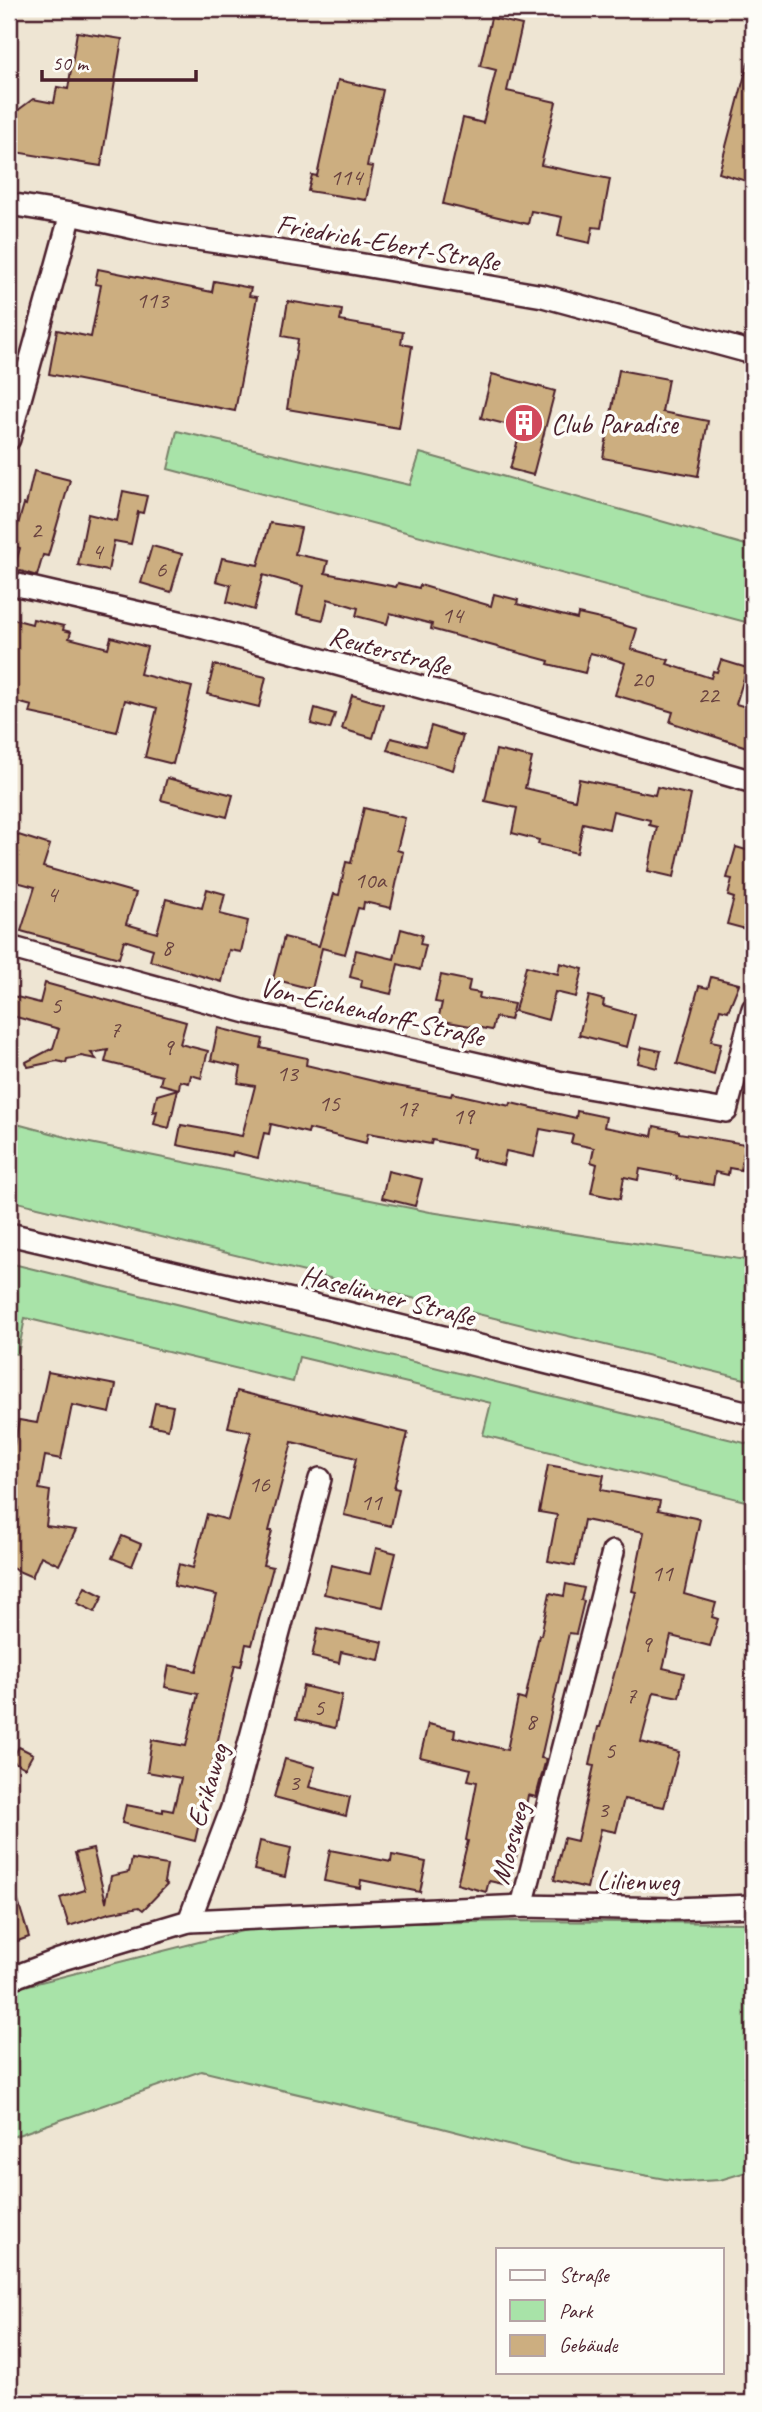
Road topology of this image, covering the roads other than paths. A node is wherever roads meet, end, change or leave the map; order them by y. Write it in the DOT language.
graph roads {
  1 [pos="9,204"];
  2 [pos="71,214"];
  3 [pos="753,353"];
  4 [pos="9,439"];
  5 [pos="9,583"];
  6 [pos="753,782"];
  7 [pos="9,947"];
  8 [pos="753,1009"];
  9 [pos="9,1234"];
  10 [pos="753,1413"];
  11 [pos="320,1479"];
  12 [pos="613,1552"];
  13 [pos="522,1906"];
  14 [pos="753,1906"];
  15 [pos="189,1921"];
  16 [pos="9,1979"];
  1 -- 2 [label="street, Friedrich-Ebert-Straße"];
  2 -- 3 [label="street, Friedrich-Ebert-Straße"];
  2 -- 4 [label="street"];
  5 -- 6 [label="street, Reuterstraße"];
  7 -- 8 [label="street, Von-Eichendorff-Straße"];
  9 -- 10 [label="street, Haselünner Straße"];
  11 -- 15 [label="street, Erikaweg"];
  12 -- 13 [label="street, Moosweg"];
  13 -- 14 [label="street, Lilienweg"];
  13 -- 15 [label="street, Moosweg"];
  15 -- 16 [label="street"];
}
